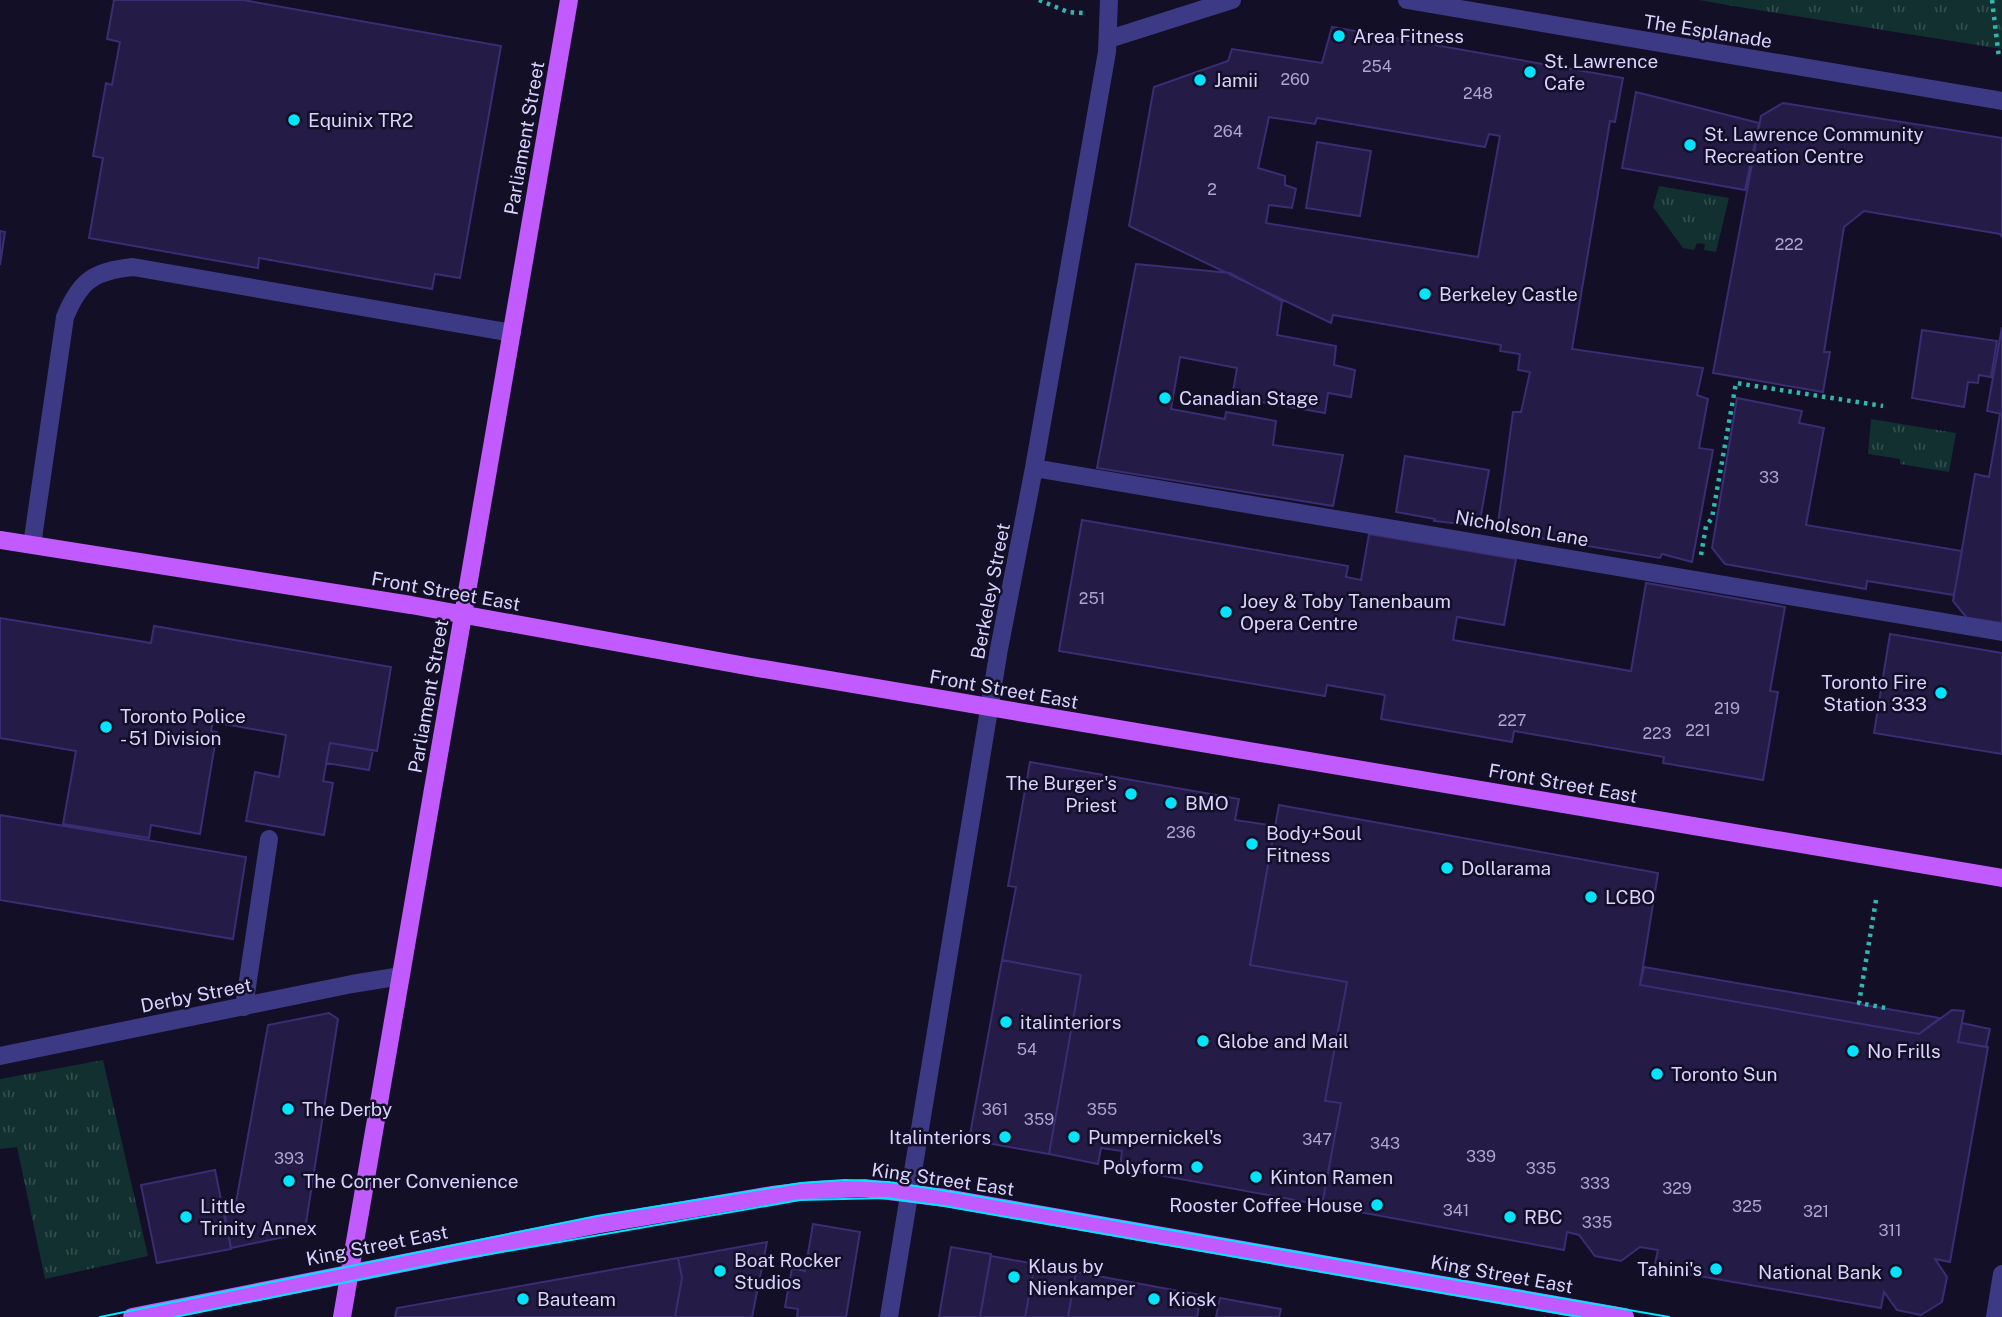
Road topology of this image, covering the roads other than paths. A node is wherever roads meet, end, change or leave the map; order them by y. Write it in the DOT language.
graph roads {
  1 [pos="569,0"];
  2 [pos="1109,0"];
  3 [pos="1232,0"];
  4 [pos="1407,0"];
  5 [pos="1109,39"];
  6 [pos="2002,101"];
  7 [pos="512,332"];
  8 [pos="1034,468"];
  9 [pos="0,540"];
  10 [pos="32,545"];
  11 [pos="463,615"];
  12 [pos="2002,632"];
  13 [pos="990,708"];
  14 [pos="269,839"];
  15 [pos="2002,878"];
  16 [pos="401,976"];
  17 [pos="244,1007"];
  18 [pos="0,1056"];
  19 [pos="909,1193"];
  20 [pos="350,1272"];
  21 [pos="2002,1274"];
  22 [pos="1586,1314"];
  23 [pos="132,1317"];
  24 [pos="342,1317"];
  25 [pos="888,1317"];
  26 [pos="1625,1317"];
  27 [pos="1994,1317"];
  1 -- 7 [label="main road, Parliament Street"];
  2 -- 5 [label="street, Berkeley Street"];
  3 -- 5 [label="street"];
  4 -- 6 [label="street, The Esplanade"];
  5 -- 8 [label="street, Berkeley Street"];
  7 -- 10 [label="street"];
  7 -- 11 [label="main road, Parliament Street"];
  8 -- 12 [label="street, Nicholson Lane"];
  8 -- 13 [label="street, Berkeley Street"];
  9 -- 10 [label="main road, Front Street East"];
  10 -- 11 [label="main road, Front Street East"];
  11 -- 13 [label="main road, Front Street East"];
  11 -- 16 [label="main road, Parliament Street"];
  13 -- 15 [label="main road, Front Street East"];
  13 -- 19 [label="street, Berkeley Street"];
  14 -- 17 [label="street"];
  16 -- 17 [label="street, Derby Street"];
  16 -- 20 [label="main road, Parliament Street"];
  17 -- 18 [label="street, Derby Street"];
  19 -- 20 [label="main road, King Street East"];
  19 -- 22 [label="main road, King Street East"];
  19 -- 25 [label="street, Berkeley Street"];
  20 -- 23 [label="main road, King Street East"];
  20 -- 24 [label="main road, Parliament Street"];
  21 -- 27 [label="street"];
  22 -- 26 [label="main road, King Street East"];
}
